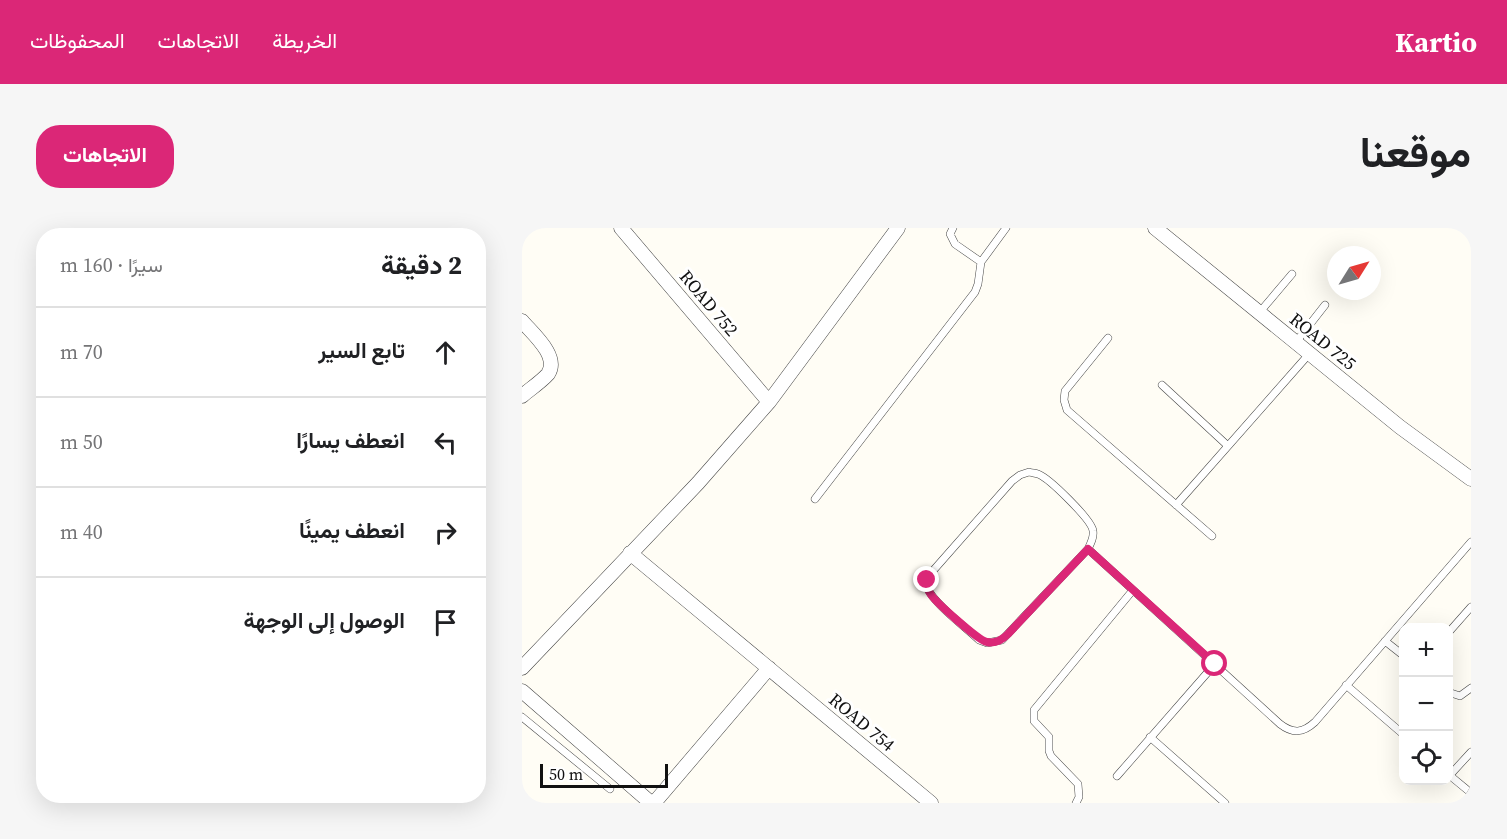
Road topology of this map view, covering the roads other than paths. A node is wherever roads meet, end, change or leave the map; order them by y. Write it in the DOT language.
graph roads {
  1 [pos="621,228"];
  2 [pos="898,228"];
  3 [pos="953,228"];
  4 [pos="1006,228"];
  5 [pos="1155,228"];
  6 [pos="981,262"];
  7 [pos="1292,274"];
  8 [pos="1325,305"];
  9 [pos="1259,313"];
  10 [pos="522,321"];
  11 [pos="1108,338"];
  12 [pos="1296,342"];
  13 [pos="1310,353"];
  14 [pos="1162,384"];
  15 [pos="522,396"];
  16 [pos="769,402"];
  17 [pos="1228,446"];
  18 [pos="1471,479"];
  19 [pos="814,499"];
  20 [pos="1176,505"];
  21 [pos="1212,536"];
  22 [pos="1471,542"];
  23 [pos="1088,549"];
  24 [pos="630,553"];
  25 [pos="1133,590"];
  26 [pos="1471,607"];
  27 [pos="1453,628"];
  28 [pos="1385,641"];
  29 [pos="1399,652"];
  30 [pos="1215,664"];
  31 [pos="522,668"];
  32 [pos="769,668"];
  33 [pos="1346,686"];
  34 [pos="1471,688"];
  35 [pos="522,691"];
  36 [pos="1453,693"];
  37 [pos="522,717"];
  38 [pos="1399,731"];
  39 [pos="1150,737"];
  40 [pos="1471,752"];
  41 [pos="1453,770"];
  42 [pos="1117,776"];
  43 [pos="1453,777"];
  44 [pos="610,789"];
  45 [pos="1471,793"];
  46 [pos="652,803"];
  47 [pos="931,803"];
  48 [pos="1076,803"];
  49 [pos="1225,803"];
  1 -- 16 [label="street, ROAD 752"];
  2 -- 16 [label="street"];
  3 -- 6 [label="lane"];
  4 -- 6 [label="lane"];
  5 -- 9 [label="street, ROAD 725"];
  6 -- 19 [label="lane"];
  7 -- 9 [label="lane"];
  8 -- 12 [label="lane"];
  9 -- 12 [label="street, ROAD 725"];
  10 -- 15 [label="street"];
  11 -- 20 [label="lane"];
  12 -- 13 [label="street, ROAD 725"];
  13 -- 17 [label="lane"];
  13 -- 18 [label="street, ROAD 725"];
  14 -- 17 [label="lane"];
  16 -- 24 [label="street"];
  17 -- 20 [label="lane"];
  20 -- 21 [label="lane"];
  22 -- 28 [label="lane"];
  23 -- 23 [label="lane"];
  23 -- 25 [label="lane"];
  24 -- 31 [label="street"];
  24 -- 32 [label="street, ROAD 754"];
  25 -- 30 [label="lane"];
  25 -- 48 [label="lane"];
  26 -- 27 [label="lane"];
  28 -- 29 [label="lane"];
  28 -- 33 [label="lane"];
  30 -- 33 [label="lane"];
  30 -- 39 [label="lane"];
  32 -- 46 [label="street"];
  32 -- 47 [label="street, ROAD 754"];
  33 -- 38 [label="lane"];
  34 -- 36 [label="lane"];
  35 -- 46 [label="street"];
  37 -- 44 [label="lane"];
  39 -- 42 [label="lane"];
  39 -- 49 [label="lane"];
  40 -- 41 [label="lane"];
  43 -- 45 [label="lane"];
}
